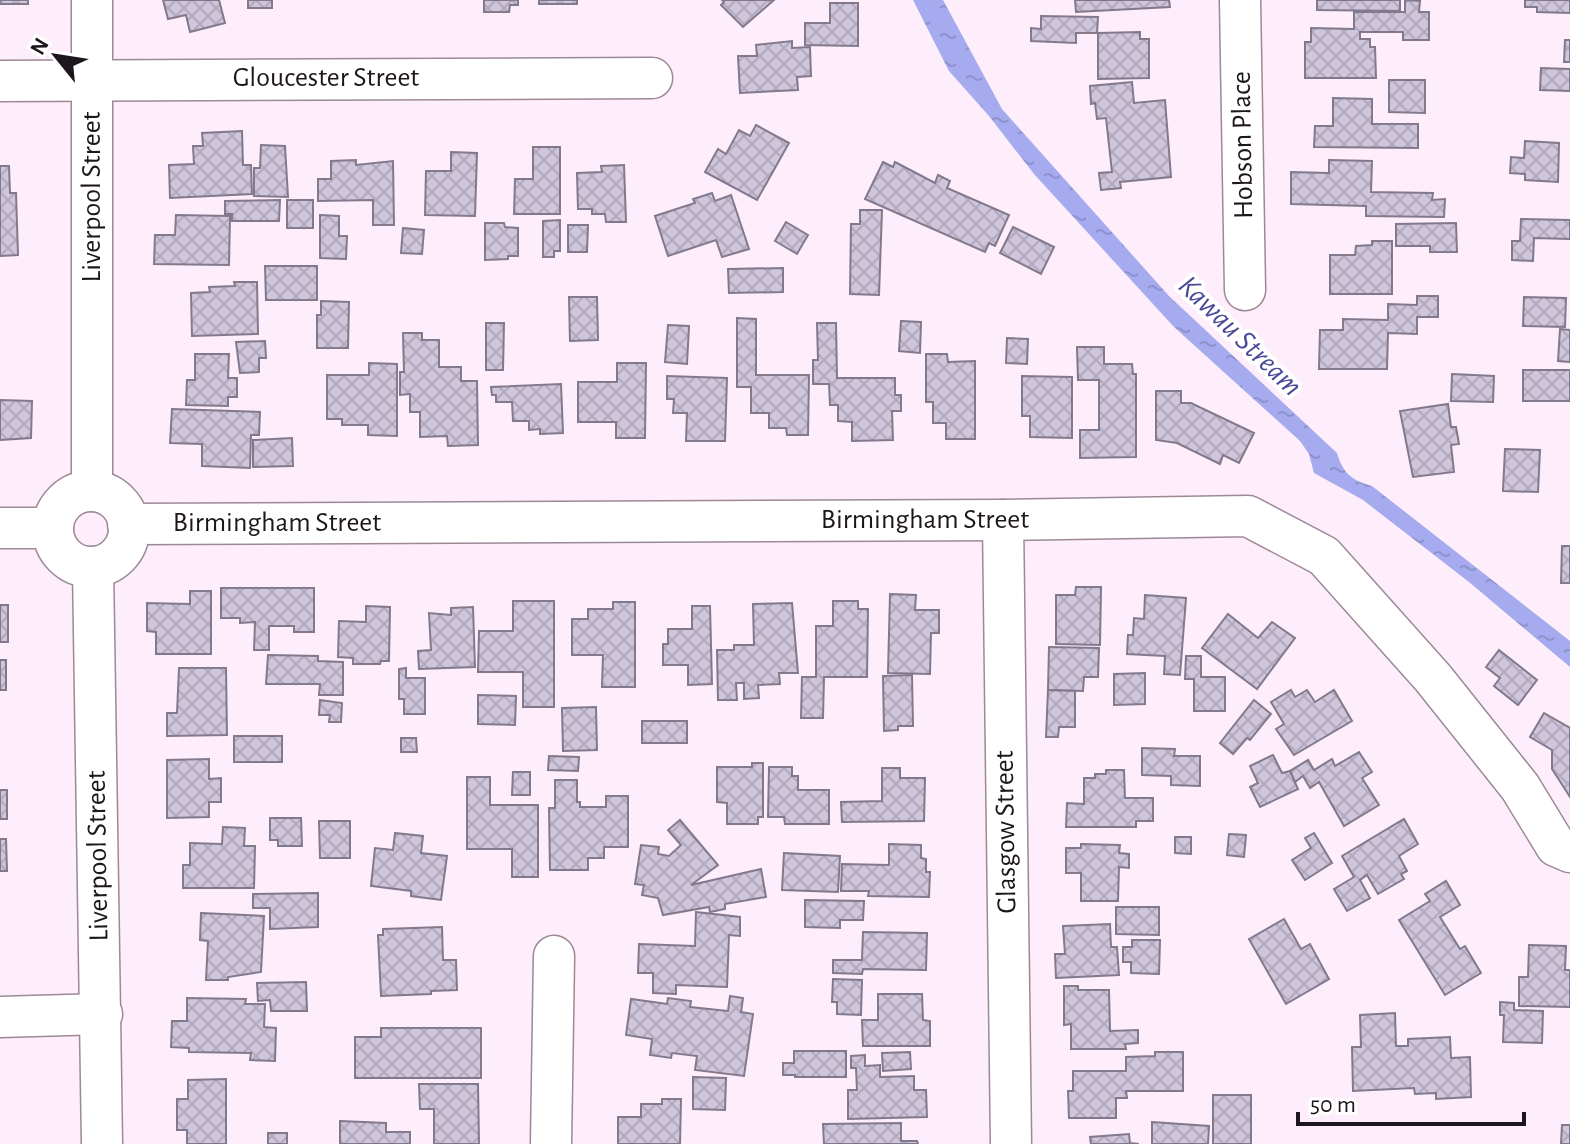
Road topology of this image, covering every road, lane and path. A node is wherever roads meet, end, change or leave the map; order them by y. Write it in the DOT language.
graph roads {
  1 [pos="92,0"];
  2 [pos="1240,0"];
  3 [pos="652,78"];
  4 [pos="91,80"];
  5 [pos="0,81"];
  6 [pos="1245,290"];
  7 [pos="92,491"];
  8 [pos="1003,520"];
  9 [pos="128,524"];
  10 [pos="0,528"];
  11 [pos="53,528"];
  12 [pos="93,567"];
  13 [pos="1570,852"];
  14 [pos="554,956"];
  15 [pos="102,1014"];
  16 [pos="0,1017"];
  17 [pos="102,1144"];
  18 [pos="551,1144"];
  19 [pos="1011,1144"];
  1 -- 4 [label="street, Liverpool Street"];
  2 -- 6 [label="street, Hobson Place"];
  3 -- 4 [label="street, Gloucester Street"];
  4 -- 5 [label="street, Gloucester Street"];
  4 -- 7 [label="street, Liverpool Street"];
  7 -- 9 [label="street"];
  7 -- 11 [label="street"];
  8 -- 9 [label="street, Birmingham Street"];
  8 -- 13 [label="street, Birmingham Street"];
  8 -- 19 [label="street, Glasgow Street"];
  9 -- 12 [label="street"];
  10 -- 11 [label="street"];
  11 -- 12 [label="street"];
  12 -- 15 [label="street, Liverpool Street"];
  14 -- 18 [label="street"];
  15 -- 16 [label="street"];
  15 -- 17 [label="street, Liverpool Street"];
}
